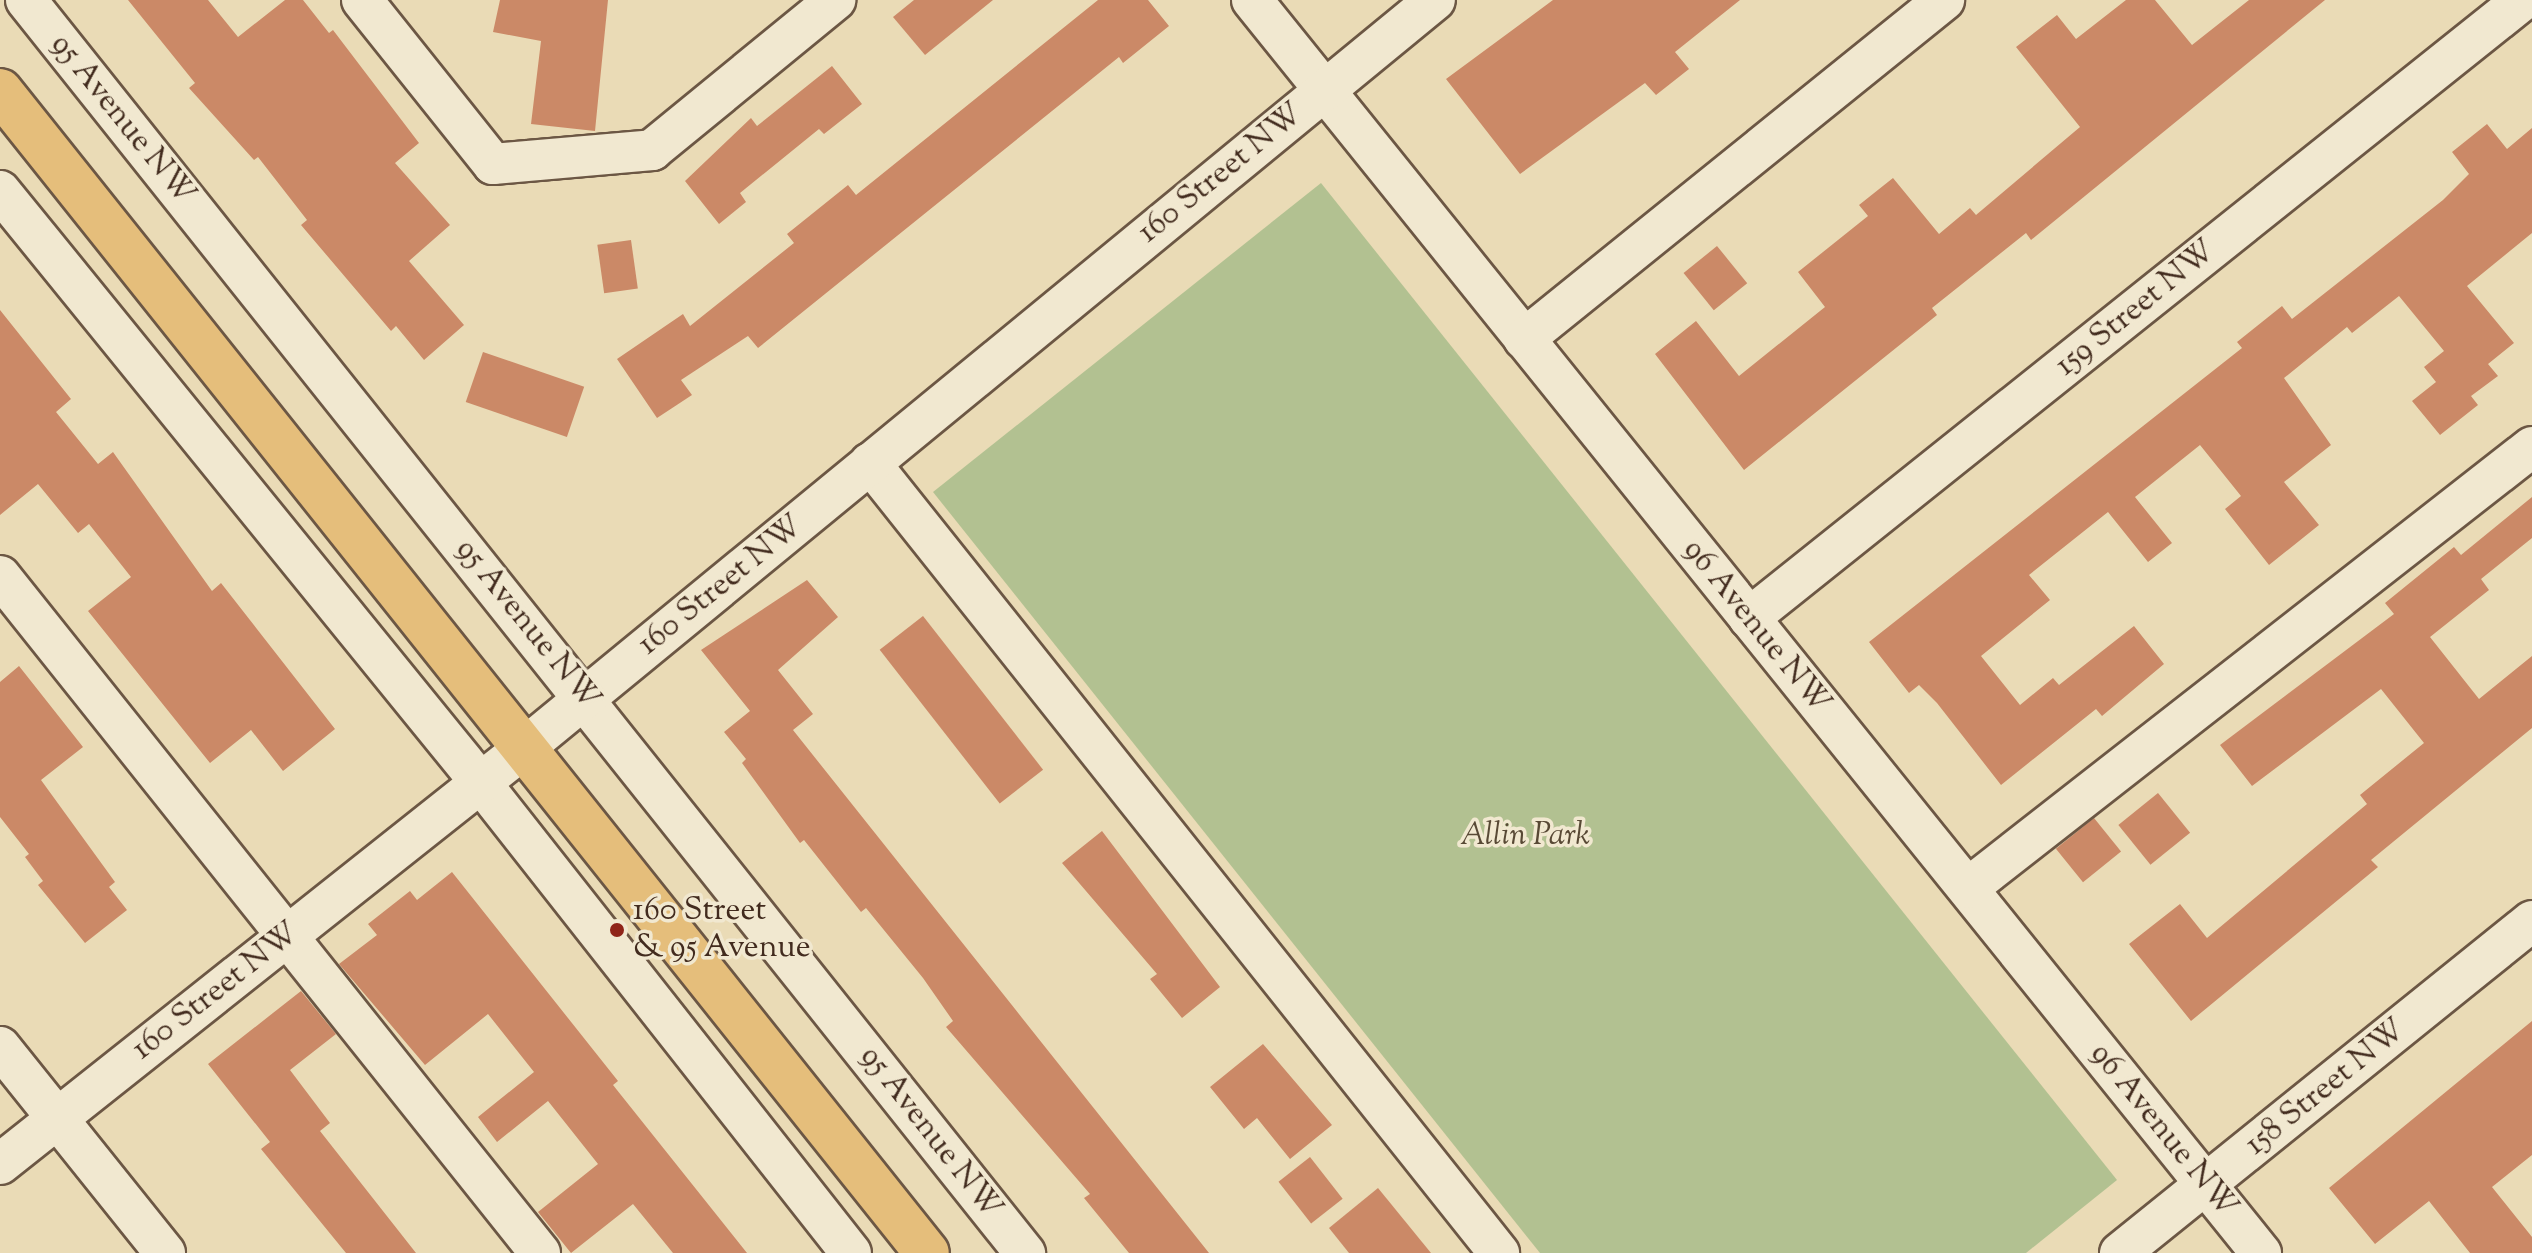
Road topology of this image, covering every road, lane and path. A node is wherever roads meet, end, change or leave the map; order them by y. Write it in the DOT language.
graph roads {
  1 [pos="26,0"];
  2 [pos="362,0"];
  3 [pos="835,0"];
  4 [pos="1252,0"];
  5 [pos="1435,0"];
  6 [pos="1944,0"];
  7 [pos="2523,0"];
  8 [pos="1325,90"];
  9 [pos="0,91"];
  10 [pos="0,191"];
  11 [pos="1524,339"];
  12 [pos="2532,447"];
  13 [pos="870,463"];
  14 [pos="0,576"];
  15 [pos="1749,618"];
  16 [pos="585,698"];
  17 [pos="523,749"];
  18 [pos="481,783"];
  19 [pos="1968,888"];
  20 [pos="2532,921"];
  21 [pos="288,936"];
  22 [pos="0,1047"];
  23 [pos="57,1118"];
  24 [pos="0,1164"];
  25 [pos="2205,1186"];
  26 [pos="165,1253"];
  27 [pos="540,1253"];
  28 [pos="851,1253"];
  29 [pos="927,1253"];
  30 [pos="1025,1253"];
  31 [pos="1499,1253"];
  32 [pos="2120,1253"];
  33 [pos="2261,1253"];
  1 -- 16 [label="street, 95 Avenue NW"];
  2 -- 3 [label="street"];
  4 -- 8 [label="street, 96 Avenue NW"];
  5 -- 8 [label="street, 160 Street NW"];
  6 -- 11 [label="street"];
  7 -- 15 [label="street, 159 Street NW"];
  8 -- 11 [label="street, 96 Avenue NW"];
  8 -- 13 [label="street, 160 Street NW"];
  9 -- 17 [label="main road"];
  10 -- 18 [label="street"];
  11 -- 15 [label="street, 96 Avenue NW"];
  12 -- 19 [label="street"];
  13 -- 16 [label="street, 160 Street NW"];
  13 -- 31 [label="street"];
  14 -- 21 [label="street"];
  15 -- 19 [label="street, 96 Avenue NW"];
  16 -- 17 [label="street, 160 Street NW"];
  16 -- 30 [label="street, 95 Avenue NW"];
  17 -- 18 [label="street, 160 Street NW"];
  17 -- 29 [label="main road"];
  18 -- 21 [label="street, 160 Street NW"];
  18 -- 28 [label="street"];
  19 -- 25 [label="street, 96 Avenue NW"];
  20 -- 25 [label="street, 158 Street NW"];
  21 -- 23 [label="street, 160 Street NW"];
  21 -- 27 [label="street"];
  22 -- 23 [label="street"];
  23 -- 24 [label="street, 160 Street NW"];
  23 -- 26 [label="street"];
  25 -- 32 [label="street, 158 Street NW"];
  25 -- 33 [label="street, 96 Avenue NW"];
}
